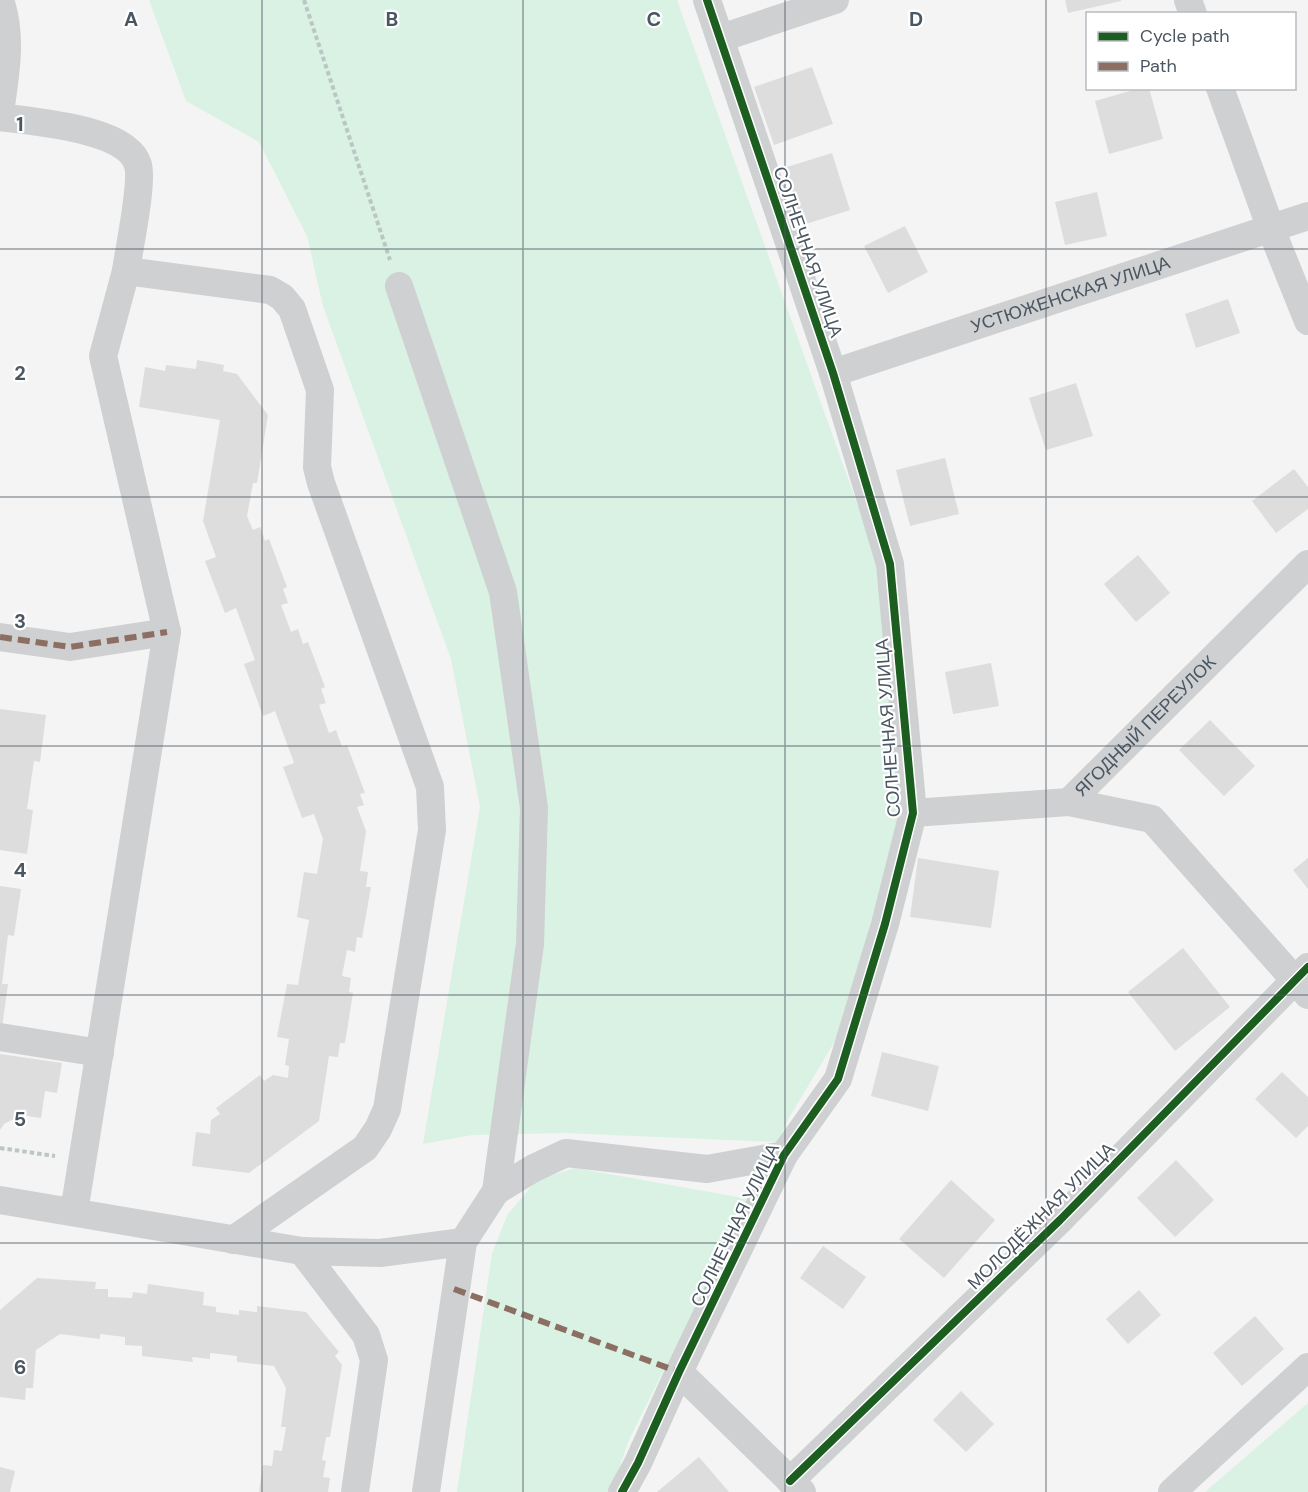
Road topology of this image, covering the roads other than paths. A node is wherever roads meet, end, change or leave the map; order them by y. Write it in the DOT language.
graph roads {
  1 [pos="0,0"];
  2 [pos="707,0"];
  3 [pos="834,0"];
  4 [pos="721,38"];
  5 [pos="1221,90"];
  6 [pos="0,115"];
  7 [pos="1308,216"];
  8 [pos="1271,229"];
  9 [pos="126,271"];
  10 [pos="399,286"];
  11 [pos="1308,321"];
  12 [pos="833,373"];
  13 [pos="1308,564"];
  14 [pos="167,632"];
  15 [pos="0,637"];
  16 [pos="1069,802"];
  17 [pos="913,813"];
  18 [pos="1304,981"];
  19 [pos="0,1037"];
  20 [pos="100,1053"];
  21 [pos="784,1155"];
  22 [pos="496,1191"];
  23 [pos="0,1200"];
  24 [pos="74,1212"];
  25 [pos="233,1240"];
  26 [pos="463,1242"];
  27 [pos="302,1251"];
  28 [pos="1308,1367"];
  29 [pos="679,1372"];
  30 [pos="796,1486"];
  31 [pos="355,1492"];
  32 [pos="426,1492"];
  33 [pos="622,1492"];
  34 [pos="1172,1492"];
  1 -- 6 [label="street"];
  2 -- 4 [label="street, СОЛНЕЧНАЯ УЛИЦА"];
  3 -- 4 [label="street"];
  4 -- 12 [label="street, СОЛНЕЧНАЯ УЛИЦА"];
  5 -- 8 [label="street"];
  6 -- 9 [label="street"];
  7 -- 8 [label="street, УСТЮЖЕНСКАЯ УЛИЦА"];
  8 -- 11 [label="street"];
  8 -- 12 [label="street, УСТЮЖЕНСКАЯ УЛИЦА"];
  9 -- 14 [label="street"];
  9 -- 25 [label="street"];
  10 -- 22 [label="street"];
  12 -- 17 [label="street, СОЛНЕЧНАЯ УЛИЦА"];
  13 -- 16 [label="street, ЯГОДНЫЙ ПЕРЕУЛОК"];
  14 -- 15 [label="street"];
  14 -- 20 [label="street"];
  16 -- 17 [label="street, ЯГОДНЫЙ ПЕРЕУЛОК"];
  16 -- 18 [label="street"];
  17 -- 21 [label="street, СОЛНЕЧНАЯ УЛИЦА"];
  18 -- 30 [label="street, МОЛОДЁЖНАЯ УЛИЦА"];
  19 -- 20 [label="street"];
  20 -- 24 [label="street"];
  21 -- 22 [label="street"];
  21 -- 29 [label="street, СОЛНЕЧНАЯ УЛИЦА"];
  22 -- 26 [label="street"];
  23 -- 24 [label="street"];
  24 -- 25 [label="street"];
  25 -- 27 [label="street"];
  26 -- 27 [label="street"];
  26 -- 32 [label="street"];
  27 -- 31 [label="street"];
  28 -- 34 [label="street"];
  29 -- 30 [label="street"];
  29 -- 33 [label="street, СОЛНЕЧНАЯ УЛИЦА"];
}
